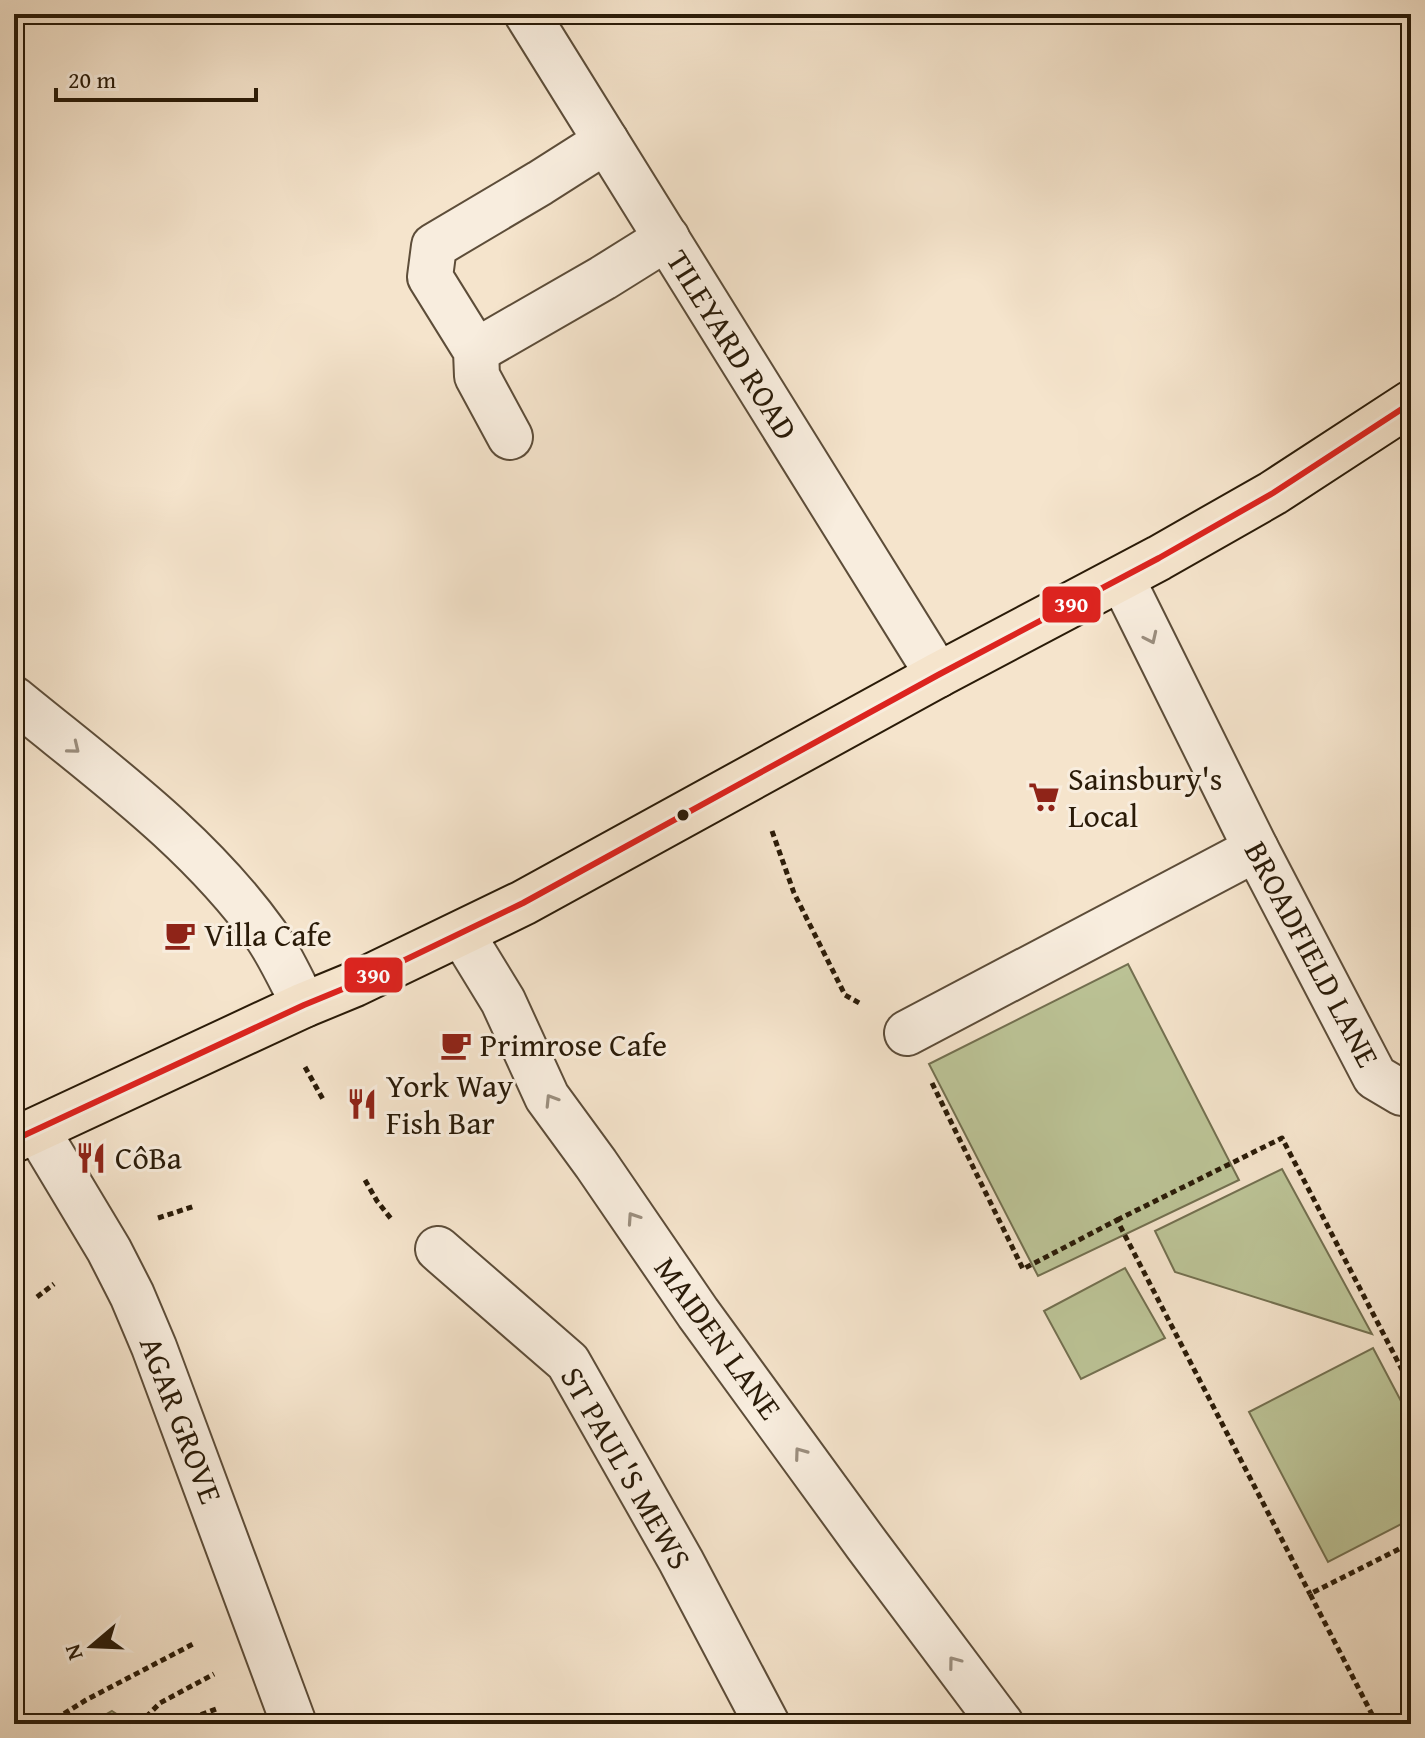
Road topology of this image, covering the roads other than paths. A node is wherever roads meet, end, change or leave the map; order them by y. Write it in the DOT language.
graph roads {
  1 [pos="527,14"];
  2 [pos="606,141"];
  3 [pos="667,238"];
  4 [pos="476,351"];
  5 [pos="1411,403"];
  6 [pos="510,437"];
  7 [pos="1122,579"];
  8 [pos="938,675"];
  9 [pos="14,699"];
  10 [pos="1256,849"];
  11 [pos="462,934"];
  12 [pos="304,1005"];
  13 [pos="907,1033"];
  14 [pos="1411,1088"];
  15 [pos="26,1135"];
  16 [pos="438,1249"];
  17 [pos="294,1724"];
  18 [pos="767,1724"];
  19 [pos="1001,1724"];
  1 -- 2 [label="street, TILEYARD ROAD"];
  2 -- 3 [label="street, TILEYARD ROAD"];
  2 -- 4 [label="street"];
  3 -- 4 [label="street"];
  3 -- 8 [label="street, TILEYARD ROAD"];
  4 -- 6 [label="street"];
  5 -- 7 [label="main road"];
  7 -- 8 [label="main road"];
  7 -- 10 [label="street, BROADFIELD LANE, one-way"];
  8 -- 11 [label="main road"];
  9 -- 12 [label="street, one-way"];
  10 -- 13 [label="street"];
  10 -- 14 [label="street, BROADFIELD LANE"];
  11 -- 12 [label="main road"];
  19 -- 11 [label="street, MAIDEN LANE, one-way"];
  12 -- 15 [label="main road"];
  15 -- 17 [label="street, AGAR GROVE"];
  16 -- 18 [label="street, ST PAUL'S MEWS"];
}
